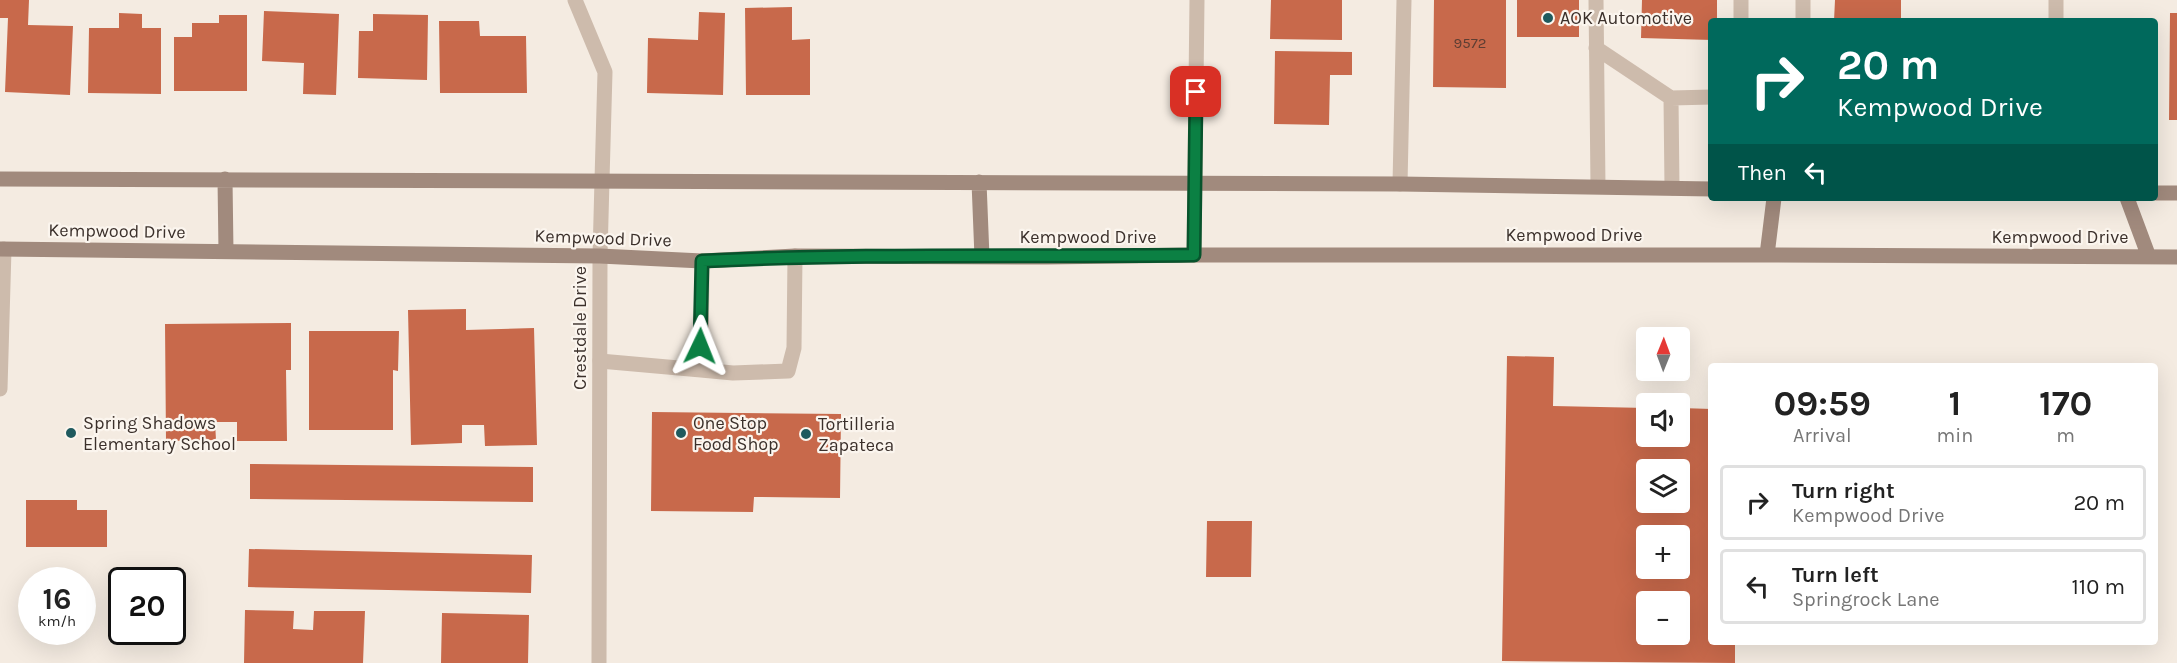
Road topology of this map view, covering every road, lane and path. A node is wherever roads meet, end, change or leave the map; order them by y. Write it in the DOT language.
graph roads {
  1 [pos="575,0"];
  2 [pos="1197,0"];
  3 [pos="1404,0"];
  4 [pos="1596,0"];
  5 [pos="1742,0"];
  6 [pos="1803,0"];
  7 [pos="2056,0"];
  8 [pos="1741,18"];
  9 [pos="1803,18"];
  10 [pos="2056,18"];
  11 [pos="1596,48"];
  12 [pos="1671,98"];
  13 [pos="1708,98"];
  14 [pos="225,178"];
  15 [pos="0,179"];
  16 [pos="602,180"];
  17 [pos="980,182"];
  18 [pos="1195,183"];
  19 [pos="1400,184"];
  20 [pos="1598,186"];
  21 [pos="1672,188"];
  22 [pos="1708,189"];
  23 [pos="2158,193"];
  24 [pos="2177,193"];
  25 [pos="1774,201"];
  26 [pos="2128,201"];
  27 [pos="2,249"];
  28 [pos="226,252"];
  29 [pos="1194,255"];
  30 [pos="1767,255"];
  31 [pos="600,256"];
  32 [pos="795,256"];
  33 [pos="982,257"];
  34 [pos="2149,257"];
  35 [pos="2177,257"];
  36 [pos="702,261"];
  37 [pos="600,361"];
  38 [pos="700,370"];
  39 [pos="0,389"];
  40 [pos="599,663"];
  1 -- 16 [label="street, Crestdale Drive"];
  2 -- 18 [label="street"];
  3 -- 19 [label="street"];
  4 -- 11 [label="street"];
  5 -- 8 [label="street"];
  6 -- 9 [label="street"];
  7 -- 10 [label="street"];
  11 -- 12 [label="street"];
  11 -- 20 [label="street"];
  12 -- 13 [label="street"];
  12 -- 21 [label="street"];
  14 -- 15 [label="main road"];
  14 -- 16 [label="main road"];
  14 -- 28 [label="main road"];
  16 -- 17 [label="main road"];
  16 -- 31 [label="street, Crestdale Drive"];
  17 -- 18 [label="main road"];
  17 -- 33 [label="main road"];
  18 -- 19 [label="main road"];
  18 -- 29 [label="street"];
  19 -- 20 [label="main road"];
  20 -- 21 [label="main road"];
  21 -- 22 [label="main road"];
  23 -- 24 [label="main road"];
  25 -- 30 [label="main road"];
  26 -- 34 [label="main road"];
  27 -- 28 [label="main road, Kempwood Drive"];
  27 -- 39 [label="street"];
  28 -- 31 [label="main road, Kempwood Drive"];
  29 -- 30 [label="main road, Kempwood Drive"];
  29 -- 33 [label="main road, Kempwood Drive"];
  30 -- 34 [label="main road, Kempwood Drive"];
  31 -- 36 [label="main road, Kempwood Drive"];
  31 -- 37 [label="street, Crestdale Drive"];
  32 -- 33 [label="main road, Kempwood Drive"];
  32 -- 36 [label="main road, Kempwood Drive"];
  32 -- 38 [label="street"];
  34 -- 35 [label="main road, Kempwood Drive"];
  36 -- 38 [label="street"];
  37 -- 38 [label="street"];
  37 -- 40 [label="street, Crestdale Drive"];
}
